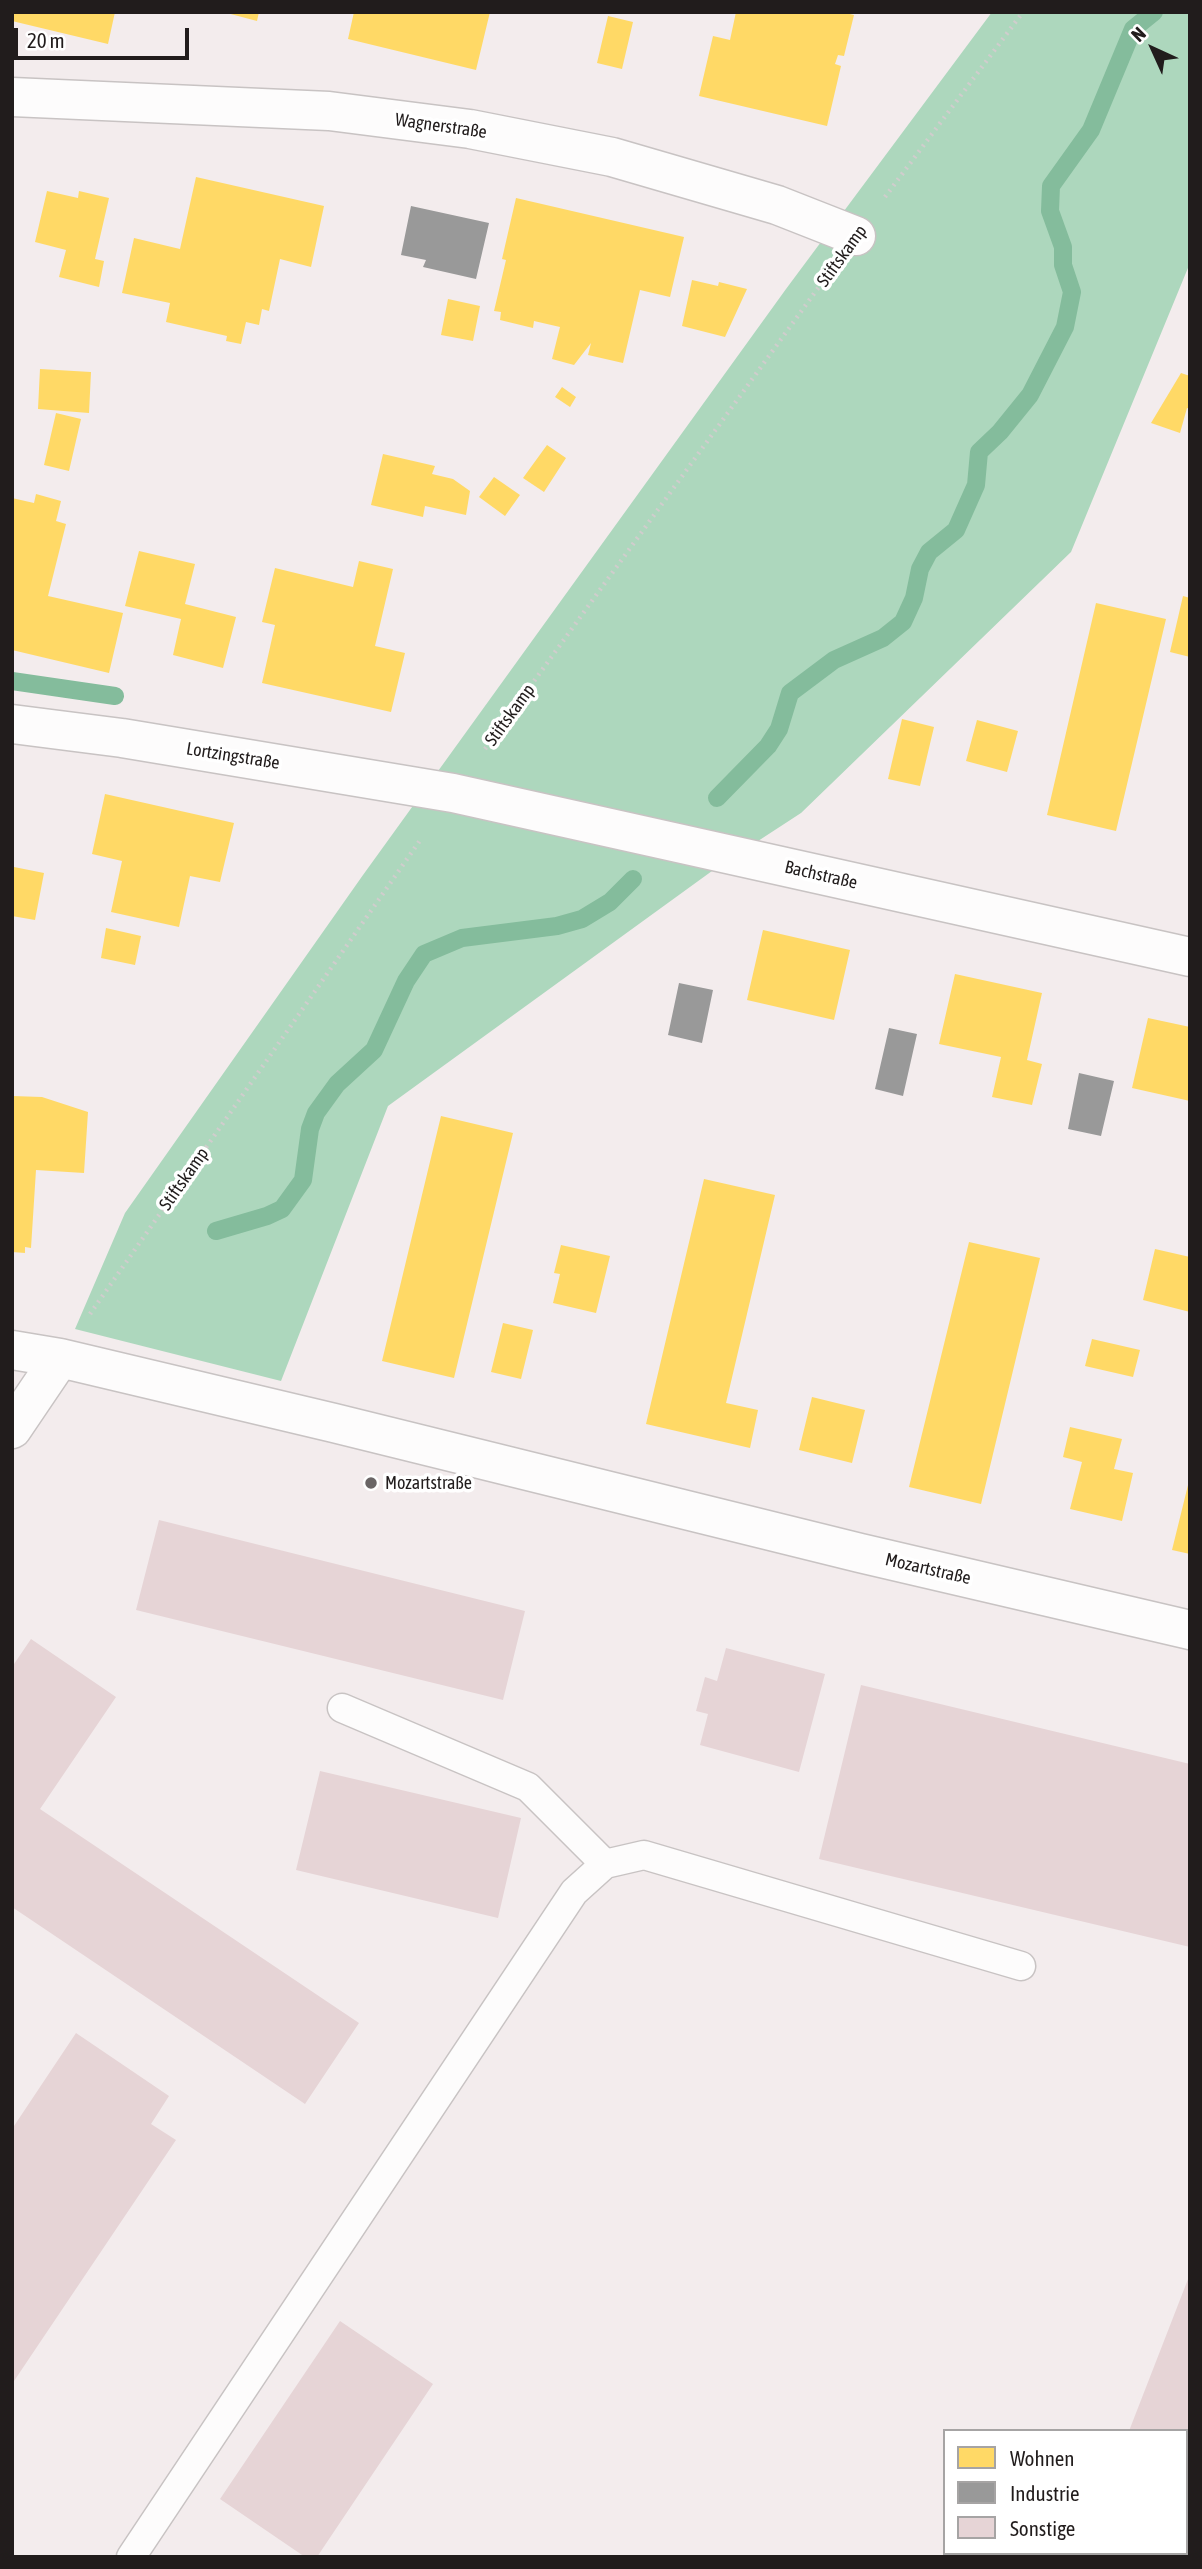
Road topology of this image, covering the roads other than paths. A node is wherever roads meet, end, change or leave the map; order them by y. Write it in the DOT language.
graph roads {
  1 [pos="12,97"];
  2 [pos="856,236"];
  3 [pos="12,724"];
  4 [pos="453,793"];
  5 [pos="1190,957"];
  6 [pos="12,1350"];
  7 [pos="60,1359"];
  8 [pos="12,1429"];
  9 [pos="1190,1630"];
  10 [pos="342,1708"];
  11 [pos="605,1864"];
  12 [pos="1021,1966"];
  13 [pos="131,2557"];
  1 -- 2 [label="street, Wagnerstraße"];
  3 -- 4 [label="street, Lortzingstraße"];
  4 -- 5 [label="street, Bachstraße"];
  6 -- 7 [label="street, Mozartstraße"];
  7 -- 8 [label="street"];
  7 -- 9 [label="street, Mozartstraße"];
  10 -- 11 [label="lane"];
  11 -- 12 [label="lane"];
  11 -- 13 [label="lane"];
}
